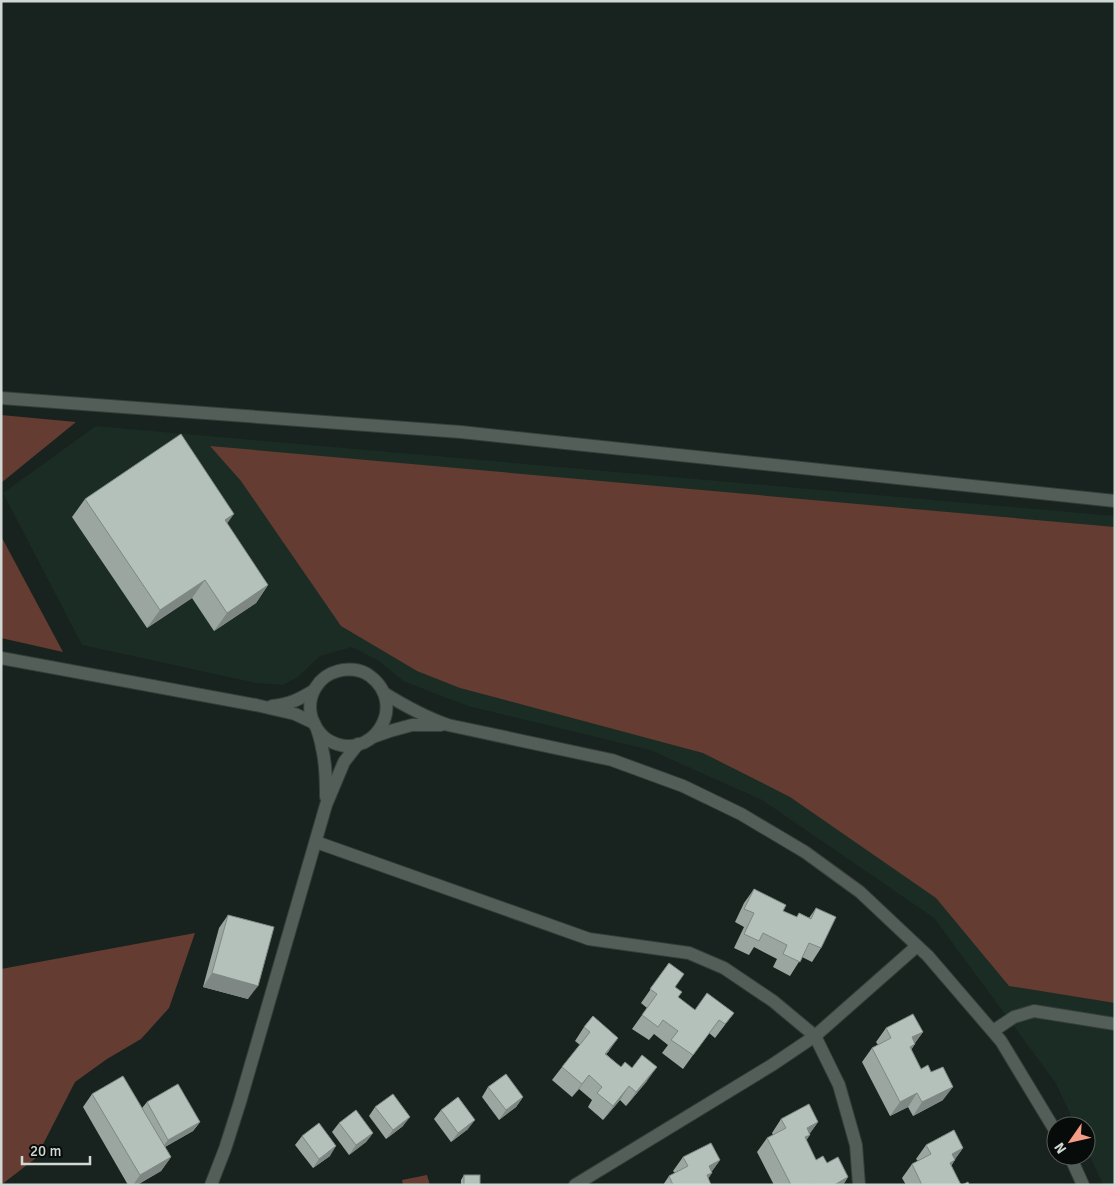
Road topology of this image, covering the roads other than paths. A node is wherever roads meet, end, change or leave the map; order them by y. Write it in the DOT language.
graph roads {
  1 [pos="1,398"];
  2 [pos="1115,502"];
  3 [pos="1,658"];
  4 [pos="313,691"];
  5 [pos="384,693"];
  6 [pos="256,705"];
  7 [pos="448,724"];
  8 [pos="315,726"];
  9 [pos="373,738"];
  10 [pos="358,744"];
  11 [pos="326,805"];
  12 [pos="316,842"];
  13 [pos="917,946"];
  14 [pos="1115,1024"];
  15 [pos="993,1031"];
  16 [pos="815,1036"];
  17 [pos="1046,1116"];
  18 [pos="1074,1166"];
  19 [pos="210,1185"];
  20 [pos="576,1185"];
  21 [pos="859,1185"];
  22 [pos="1083,1185"];
  1 -- 2 [label="street"];
  3 -- 6 [label="street"];
  4 -- 5 [label="street"];
  4 -- 6 [label="street"];
  4 -- 8 [label="street"];
  5 -- 7 [label="street"];
  5 -- 9 [label="street"];
  6 -- 8 [label="street"];
  7 -- 9 [label="street"];
  7 -- 13 [label="street"];
  8 -- 10 [label="street"];
  8 -- 11 [label="street"];
  9 -- 10 [label="street"];
  10 -- 11 [label="street"];
  11 -- 12 [label="street"];
  12 -- 16 [label="street"];
  12 -- 19 [label="street"];
  13 -- 15 [label="street"];
  13 -- 16 [label="street"];
  14 -- 15 [label="street"];
  15 -- 17 [label="street"];
  16 -- 20 [label="street"];
  16 -- 21 [label="street"];
  18 -- 22 [label="street"];
}
